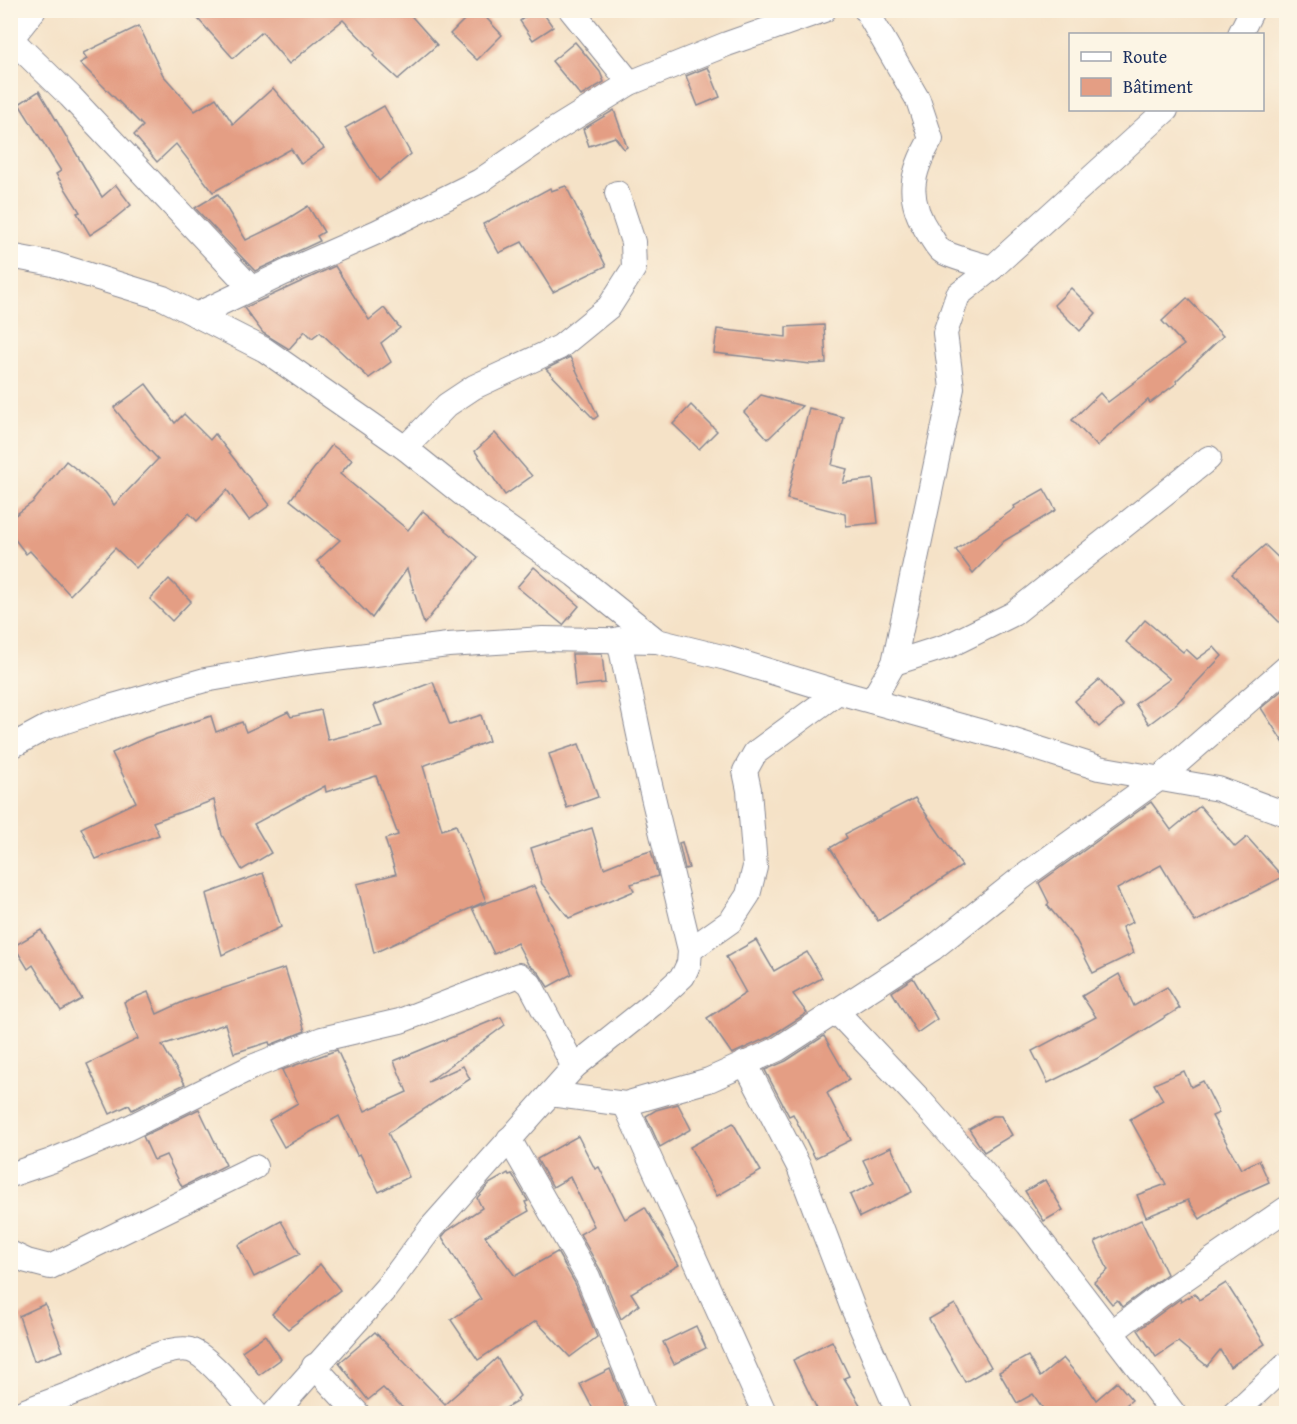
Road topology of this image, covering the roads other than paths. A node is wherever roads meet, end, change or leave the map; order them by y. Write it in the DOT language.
graph roads {
  1 [pos="34,10"];
  2 [pos="571,10"];
  3 [pos="824,10"];
  4 [pos="866,10"];
  5 [pos="1252,10"];
  6 [pos="1240,33"];
  7 [pos="11,38"];
  8 [pos="630,83"];
  9 [pos="1165,111"];
  10 [pos="617,193"];
  11 [pos="10,256"];
  12 [pos="992,268"];
  13 [pos="252,288"];
  14 [pos="196,315"];
  15 [pos="405,448"];
  16 [pos="1209,458"];
  17 [pos="619,639"];
  18 [pos="657,641"];
  19 [pos="894,663"];
  20 [pos="1287,668"];
  21 [pos="838,692"];
  22 [pos="872,701"];
  23 [pos="10,747"];
  24 [pos="1160,778"];
  25 [pos="1287,814"];
  26 [pos="690,950"];
  27 [pos="836,1011"];
  28 [pos="745,1063"];
  29 [pos="574,1067"];
  30 [pos="550,1094"];
  31 [pos="625,1104"];
  32 [pos="509,1139"];
  33 [pos="255,1167"];
  34 [pos="10,1175"];
  35 [pos="1287,1209"];
  36 [pos="10,1253"];
  37 [pos="1112,1332"];
  38 [pos="1287,1365"];
  39 [pos="314,1366"];
  40 [pos="1170,1412"];
  41 [pos="18,1413"];
  42 [pos="256,1413"];
  43 [pos="274,1413"];
  44 [pos="358,1413"];
  45 [pos="644,1413"];
  46 [pos="765,1413"];
  47 [pos="899,1413"];
  48 [pos="1234,1413"];
  1 -- 7 [label="street"];
  2 -- 8 [label="street"];
  3 -- 8 [label="street"];
  4 -- 12 [label="street"];
  5 -- 6 [label="street"];
  7 -- 13 [label="street"];
  8 -- 13 [label="street"];
  9 -- 12 [label="street"];
  10 -- 15 [label="street"];
  11 -- 14 [label="street"];
  12 -- 19 [label="street"];
  13 -- 14 [label="street"];
  14 -- 15 [label="street"];
  15 -- 18 [label="street"];
  16 -- 19 [label="street"];
  17 -- 18 [label="street"];
  17 -- 23 [label="street"];
  17 -- 26 [label="street"];
  18 -- 21 [label="street"];
  19 -- 22 [label="street"];
  20 -- 24 [label="street"];
  21 -- 22 [label="street"];
  21 -- 26 [label="street"];
  22 -- 24 [label="street"];
  24 -- 25 [label="street"];
  24 -- 27 [label="street"];
  26 -- 29 [label="street"];
  27 -- 28 [label="street"];
  27 -- 37 [label="street"];
  28 -- 31 [label="street"];
  28 -- 47 [label="street"];
  29 -- 30 [label="street"];
  29 -- 34 [label="street"];
  30 -- 31 [label="street"];
  30 -- 32 [label="street"];
  31 -- 46 [label="street"];
  32 -- 39 [label="street"];
  32 -- 45 [label="street"];
  33 -- 36 [label="street"];
  35 -- 37 [label="street"];
  37 -- 40 [label="street"];
  38 -- 48 [label="street"];
  39 -- 43 [label="street"];
  39 -- 44 [label="street"];
  41 -- 42 [label="street"];
}
